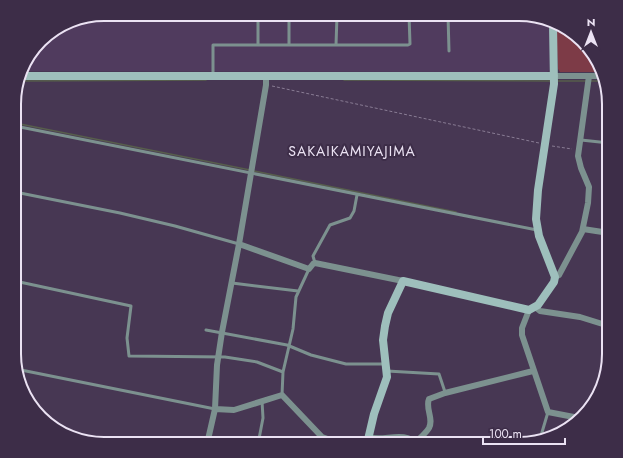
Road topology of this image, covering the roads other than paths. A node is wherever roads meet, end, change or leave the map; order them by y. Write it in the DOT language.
graph roads {
  1 [pos="258,21"];
  2 [pos="289,21"];
  3 [pos="337,21"];
  4 [pos="409,21"];
  5 [pos="448,21"];
  6 [pos="554,29"];
  7 [pos="258,45"];
  8 [pos="289,45"];
  9 [pos="336,45"];
  10 [pos="449,51"];
  11 [pos="213,75"];
  12 [pos="266,75"];
  13 [pos="26,76"];
  14 [pos="589,76"];
  15 [pos="598,76"];
  16 [pos="554,79"];
  17 [pos="21,127"];
  18 [pos="580,140"];
  19 [pos="602,142"];
  20 [pos="251,174"];
  21 [pos="21,193"];
  22 [pos="357,195"];
  23 [pos="583,229"];
  24 [pos="538,230"];
  25 [pos="602,232"];
  26 [pos="239,244"];
  27 [pos="315,263"];
  28 [pos="309,269"];
  29 [pos="555,277"];
  30 [pos="403,281"];
  31 [pos="21,282"];
  32 [pos="230,282"];
  33 [pos="298,291"];
  34 [pos="532,309"];
  35 [pos="602,324"];
  36 [pos="206,330"];
  37 [pos="222,332"];
  38 [pos="290,346"];
  39 [pos="218,357"];
  40 [pos="386,367"];
  41 [pos="23,371"];
  42 [pos="533,371"];
  43 [pos="283,372"];
  44 [pos="445,393"];
  45 [pos="282,396"];
  46 [pos="262,401"];
  47 [pos="215,409"];
  48 [pos="548,412"];
  49 [pos="573,417"];
  50 [pos="542,434"];
  51 [pos="209,437"];
  52 [pos="259,437"];
  53 [pos="322,437"];
  54 [pos="368,437"];
  55 [pos="422,437"];
  1 -- 7 [label="lane"];
  2 -- 8 [label="lane"];
  3 -- 9 [label="lane"];
  4 -- 9 [label="lane"];
  5 -- 10 [label="lane"];
  6 -- 16 [label="street"];
  7 -- 8 [label="lane"];
  7 -- 11 [label="lane"];
  8 -- 9 [label="lane"];
  11 -- 12 [label="street"];
  11 -- 13 [label="street"];
  12 -- 16 [label="street"];
  12 -- 20 [label="street"];
  14 -- 15 [label="street"];
  14 -- 16 [label="street"];
  14 -- 18 [label="street"];
  16 -- 24 [label="street"];
  17 -- 20 [label="lane"];
  18 -- 19 [label="lane"];
  18 -- 23 [label="street"];
  20 -- 22 [label="lane"];
  20 -- 26 [label="street"];
  21 -- 26 [label="lane"];
  22 -- 24 [label="lane"];
  22 -- 27 [label="lane"];
  23 -- 25 [label="street"];
  23 -- 29 [label="street"];
  24 -- 29 [label="street"];
  26 -- 28 [label="street"];
  26 -- 32 [label="street"];
  27 -- 28 [label="street"];
  27 -- 30 [label="street"];
  28 -- 33 [label="lane"];
  29 -- 34 [label="street"];
  30 -- 34 [label="street"];
  30 -- 40 [label="street"];
  31 -- 39 [label="lane"];
  32 -- 33 [label="lane"];
  32 -- 37 [label="street"];
  33 -- 38 [label="lane"];
  34 -- 35 [label="street"];
  34 -- 42 [label="street"];
  36 -- 37 [label="lane"];
  37 -- 38 [label="lane"];
  37 -- 39 [label="street"];
  38 -- 40 [label="lane"];
  38 -- 43 [label="lane"];
  39 -- 43 [label="lane"];
  39 -- 47 [label="street"];
  40 -- 44 [label="lane"];
  40 -- 54 [label="street"];
  41 -- 47 [label="lane"];
  42 -- 44 [label="street"];
  42 -- 48 [label="street"];
  43 -- 45 [label="lane"];
  44 -- 55 [label="street"];
  45 -- 46 [label="street"];
  45 -- 53 [label="street"];
  46 -- 47 [label="street"];
  46 -- 52 [label="lane"];
  47 -- 51 [label="street"];
  48 -- 49 [label="street"];
  48 -- 50 [label="lane"];
}
